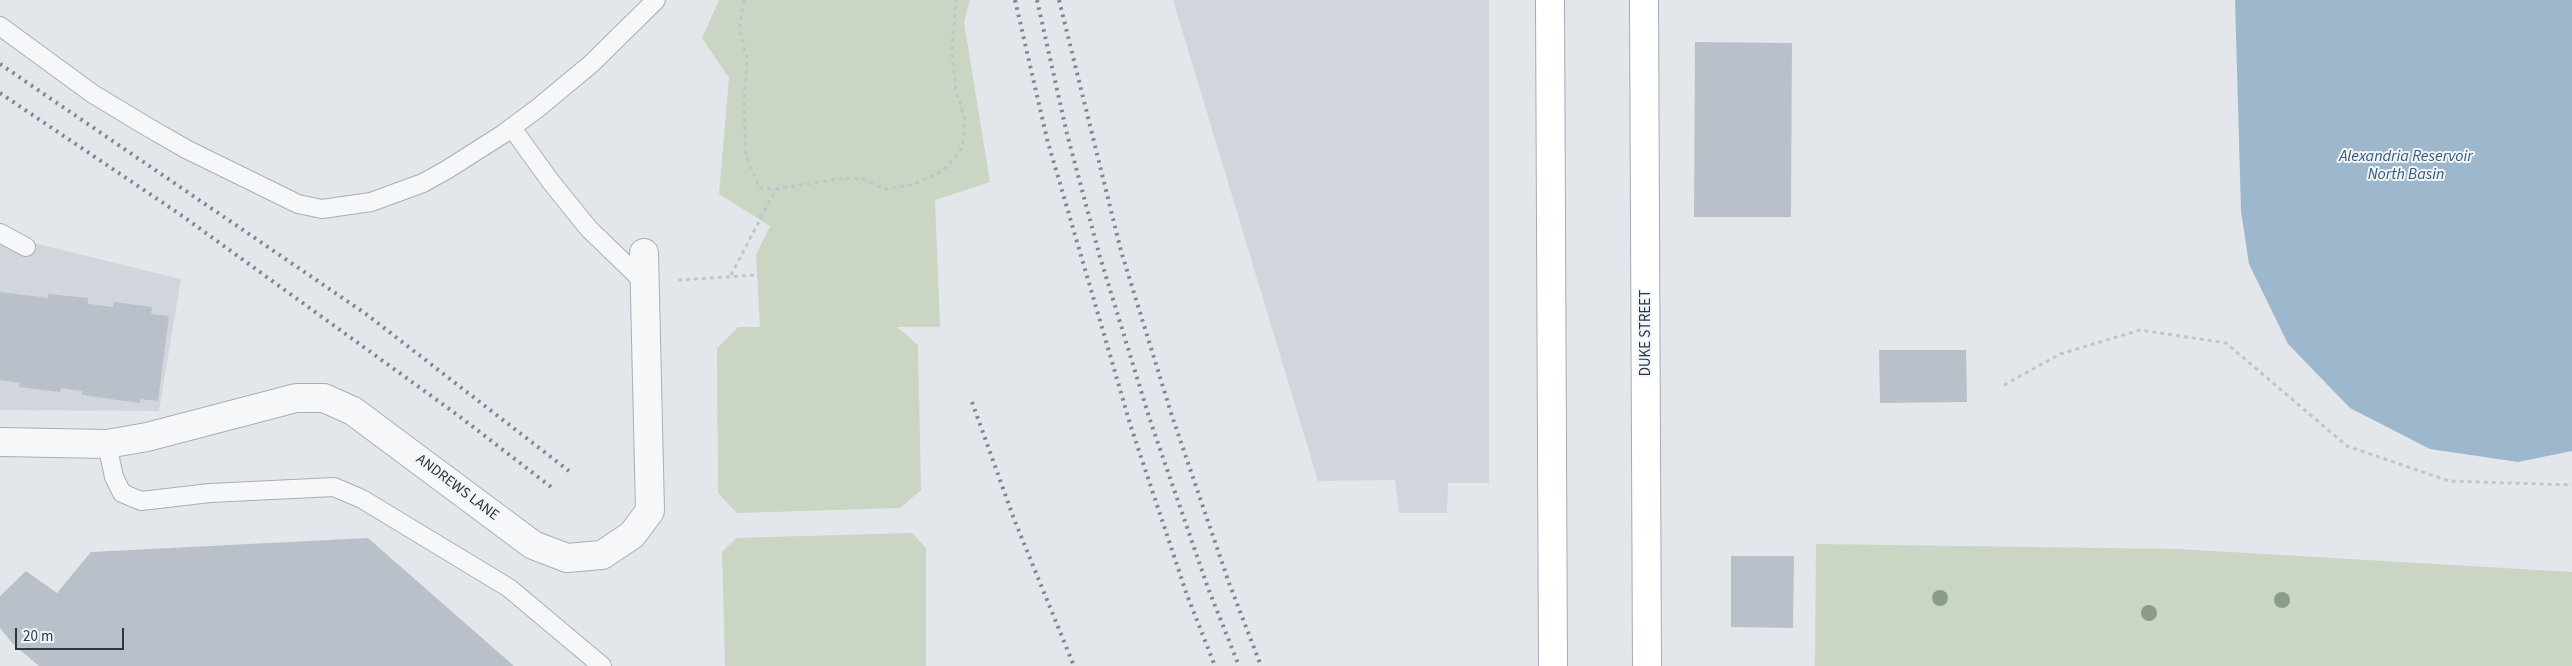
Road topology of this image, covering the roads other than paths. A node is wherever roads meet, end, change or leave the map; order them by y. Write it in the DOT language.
graph roads {
  1 [pos="656,0"];
  2 [pos="1550,0"];
  3 [pos="1644,0"];
  4 [pos="0,26"];
  5 [pos="512,128"];
  6 [pos="0,233"];
  7 [pos="26,247"];
  8 [pos="644,253"];
  9 [pos="645,284"];
  10 [pos="0,442"];
  11 [pos="107,444"];
  12 [pos="602,666"];
  13 [pos="1553,666"];
  14 [pos="1647,666"];
  1 -- 5 [label="lane"];
  2 -- 13 [label="main road"];
  3 -- 14 [label="main road, DUKE STREET"];
  4 -- 5 [label="lane"];
  5 -- 9 [label="lane"];
  6 -- 7 [label="lane"];
  8 -- 9 [label="street, ANDREWS LANE"];
  9 -- 11 [label="street, ANDREWS LANE"];
  10 -- 11 [label="street, ANDREWS LANE"];
  11 -- 12 [label="lane"];
}
